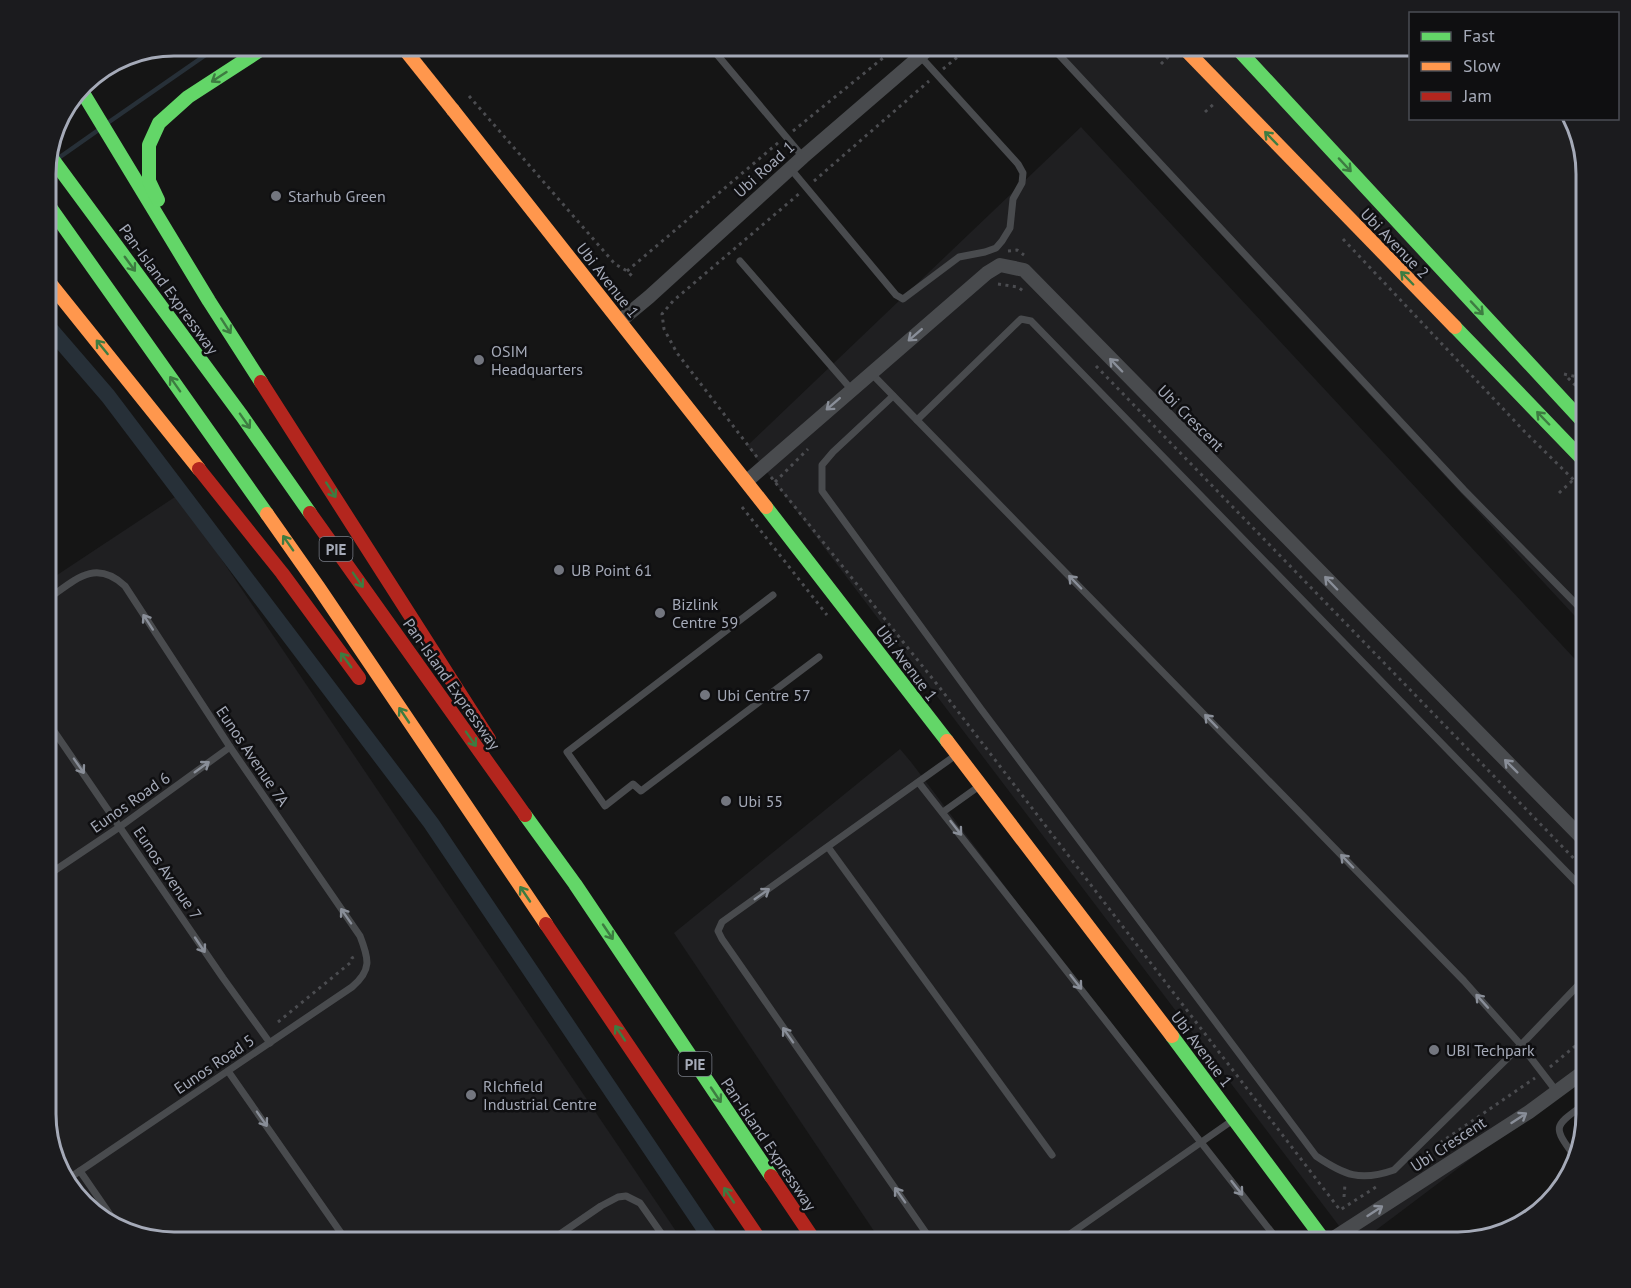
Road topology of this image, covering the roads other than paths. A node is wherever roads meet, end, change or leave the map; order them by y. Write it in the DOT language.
graph roads {
  1 [pos="251,56"];
  2 [pos="411,56"];
  3 [pos="718,56"];
  4 [pos="919,56"];
  5 [pos="931,56"];
  6 [pos="1060,56"];
  7 [pos="1192,56"];
  8 [pos="1244,56"];
  9 [pos="85,96"];
  10 [pos="803,157"];
  11 [pos="56,164"];
  12 [pos="790,168"];
  13 [pos="56,215"];
  14 [pos="740,261"];
  15 [pos="56,292"];
  16 [pos="209,301"];
  17 [pos="620,321"];
  18 [pos="871,373"];
  19 [pos="851,389"];
  20 [pos="893,396"];
  21 [pos="1576,414"];
  22 [pos="917,420"];
  23 [pos="1576,453"];
  24 [pos="747,481"];
  25 [pos="56,593"];
  26 [pos="773,595"];
  27 [pos="1576,604"];
  28 [pos="819,657"];
  29 [pos="391,696"];
  30 [pos="56,734"];
  31 [pos="230,747"];
  32 [pos="956,755"];
  33 [pos="919,783"];
  34 [pos="980,785"];
  35 [pos="943,812"];
  36 [pos="121,826"];
  37 [pos="1576,832"];
  38 [pos="828,847"];
  39 [pos="56,870"];
  40 [pos="1576,882"];
  41 [pos="575,884"];
  42 [pos="368,961"];
  43 [pos="1576,987"];
  44 [pos="270,1042"];
  45 [pos="1521,1045"];
  46 [pos="228,1071"];
  47 [pos="1576,1078"];
  48 [pos="1557,1092"];
  49 [pos="1576,1110"];
  50 [pos="1235,1119"];
  51 [pos="1202,1142"];
  52 [pos="1570,1150"];
  53 [pos="1052,1155"];
  54 [pos="80,1171"];
  55 [pos="72,1176"];
  56 [pos="109,1214"];
  57 [pos="340,1232"];
  58 [pos="563,1232"];
  59 [pos="660,1232"];
  60 [pos="755,1232"];
  61 [pos="809,1232"];
  62 [pos="925,1232"];
  63 [pos="1073,1232"];
  64 [pos="1272,1232"];
  65 [pos="1318,1232"];
  66 [pos="1343,1232"];
  1 -- 16 [label="main road, one-way"];
  2 -- 17 [label="main road, Ubi Avenue 1"];
  3 -- 10 [label="lane"];
  4 -- 10 [label="street, Ubi Road 1"];
  5 -- 12 [label="lane"];
  6 -- 27 [label="lane"];
  23 -- 7 [label="main road, Ubi Avenue 2, one-way"];
  8 -- 21 [label="main road, Ubi Avenue 2, one-way"];
  9 -- 16 [label="main road"];
  10 -- 12 [label="street, Ubi Road 1"];
  11 -- 41 [label="main road, Pan-Island Expressway / PIE, one-way"];
  12 -- 17 [label="street, Ubi Road 1"];
  29 -- 13 [label="main road, PIE, one-way"];
  14 -- 19 [label="lane"];
  29 -- 15 [label="main road, one-way"];
  16 -- 41 [label="main road, one-way"];
  17 -- 24 [label="main road, Ubi Avenue 1"];
  18 -- 19 [label="street, Ubi Crescent"];
  18 -- 20 [label="lane"];
  37 -- 18 [label="street, Ubi Crescent, one-way"];
  19 -- 24 [label="street, Ubi Crescent, one-way"];
  20 -- 22 [label="lane"];
  20 -- 45 [label="lane"];
  22 -- 40 [label="lane"];
  45 -- 22 [label="lane, one-way"];
  24 -- 32 [label="main road, Ubi Avenue 1"];
  31 -- 25 [label="lane, Eunos Avenue 7A, one-way"];
  26 -- 28 [label="lane"];
  60 -- 29 [label="main road, PIE, one-way"];
  30 -- 36 [label="lane, Eunos Avenue 7, one-way"];
  36 -- 31 [label="lane, Eunos Road 6, one-way"];
  42 -- 31 [label="lane, Eunos Avenue 7A, one-way"];
  32 -- 33 [label="lane"];
  32 -- 34 [label="main road, Ubi Avenue 1"];
  33 -- 35 [label="lane"];
  33 -- 38 [label="lane"];
  34 -- 35 [label="lane"];
  34 -- 50 [label="main road, Ubi Avenue 1"];
  35 -- 51 [label="lane, one-way"];
  36 -- 39 [label="lane, Eunos Road 6"];
  36 -- 44 [label="lane, Eunos Avenue 7, one-way"];
  38 -- 53 [label="lane"];
  62 -- 38 [label="lane, one-way"];
  41 -- 61 [label="main road, Pan-Island Expressway / PIE, one-way"];
  42 -- 44 [label="lane, Eunos Road 5"];
  43 -- 45 [label="lane"];
  44 -- 46 [label="lane, Eunos Road 5"];
  45 -- 48 [label="lane"];
  46 -- 54 [label="lane, Eunos Road 5"];
  46 -- 57 [label="lane, one-way"];
  47 -- 48 [label="street, Ubi Crescent"];
  66 -- 48 [label="street, Ubi Crescent, one-way"];
  49 -- 52 [label="lane"];
  50 -- 51 [label="lane"];
  50 -- 65 [label="main road, Ubi Avenue 1"];
  51 -- 63 [label="lane"];
  51 -- 64 [label="lane, one-way"];
  54 -- 55 [label="lane, Eunos Road 5"];
  54 -- 56 [label="lane"];
  58 -- 59 [label="lane"];
}
